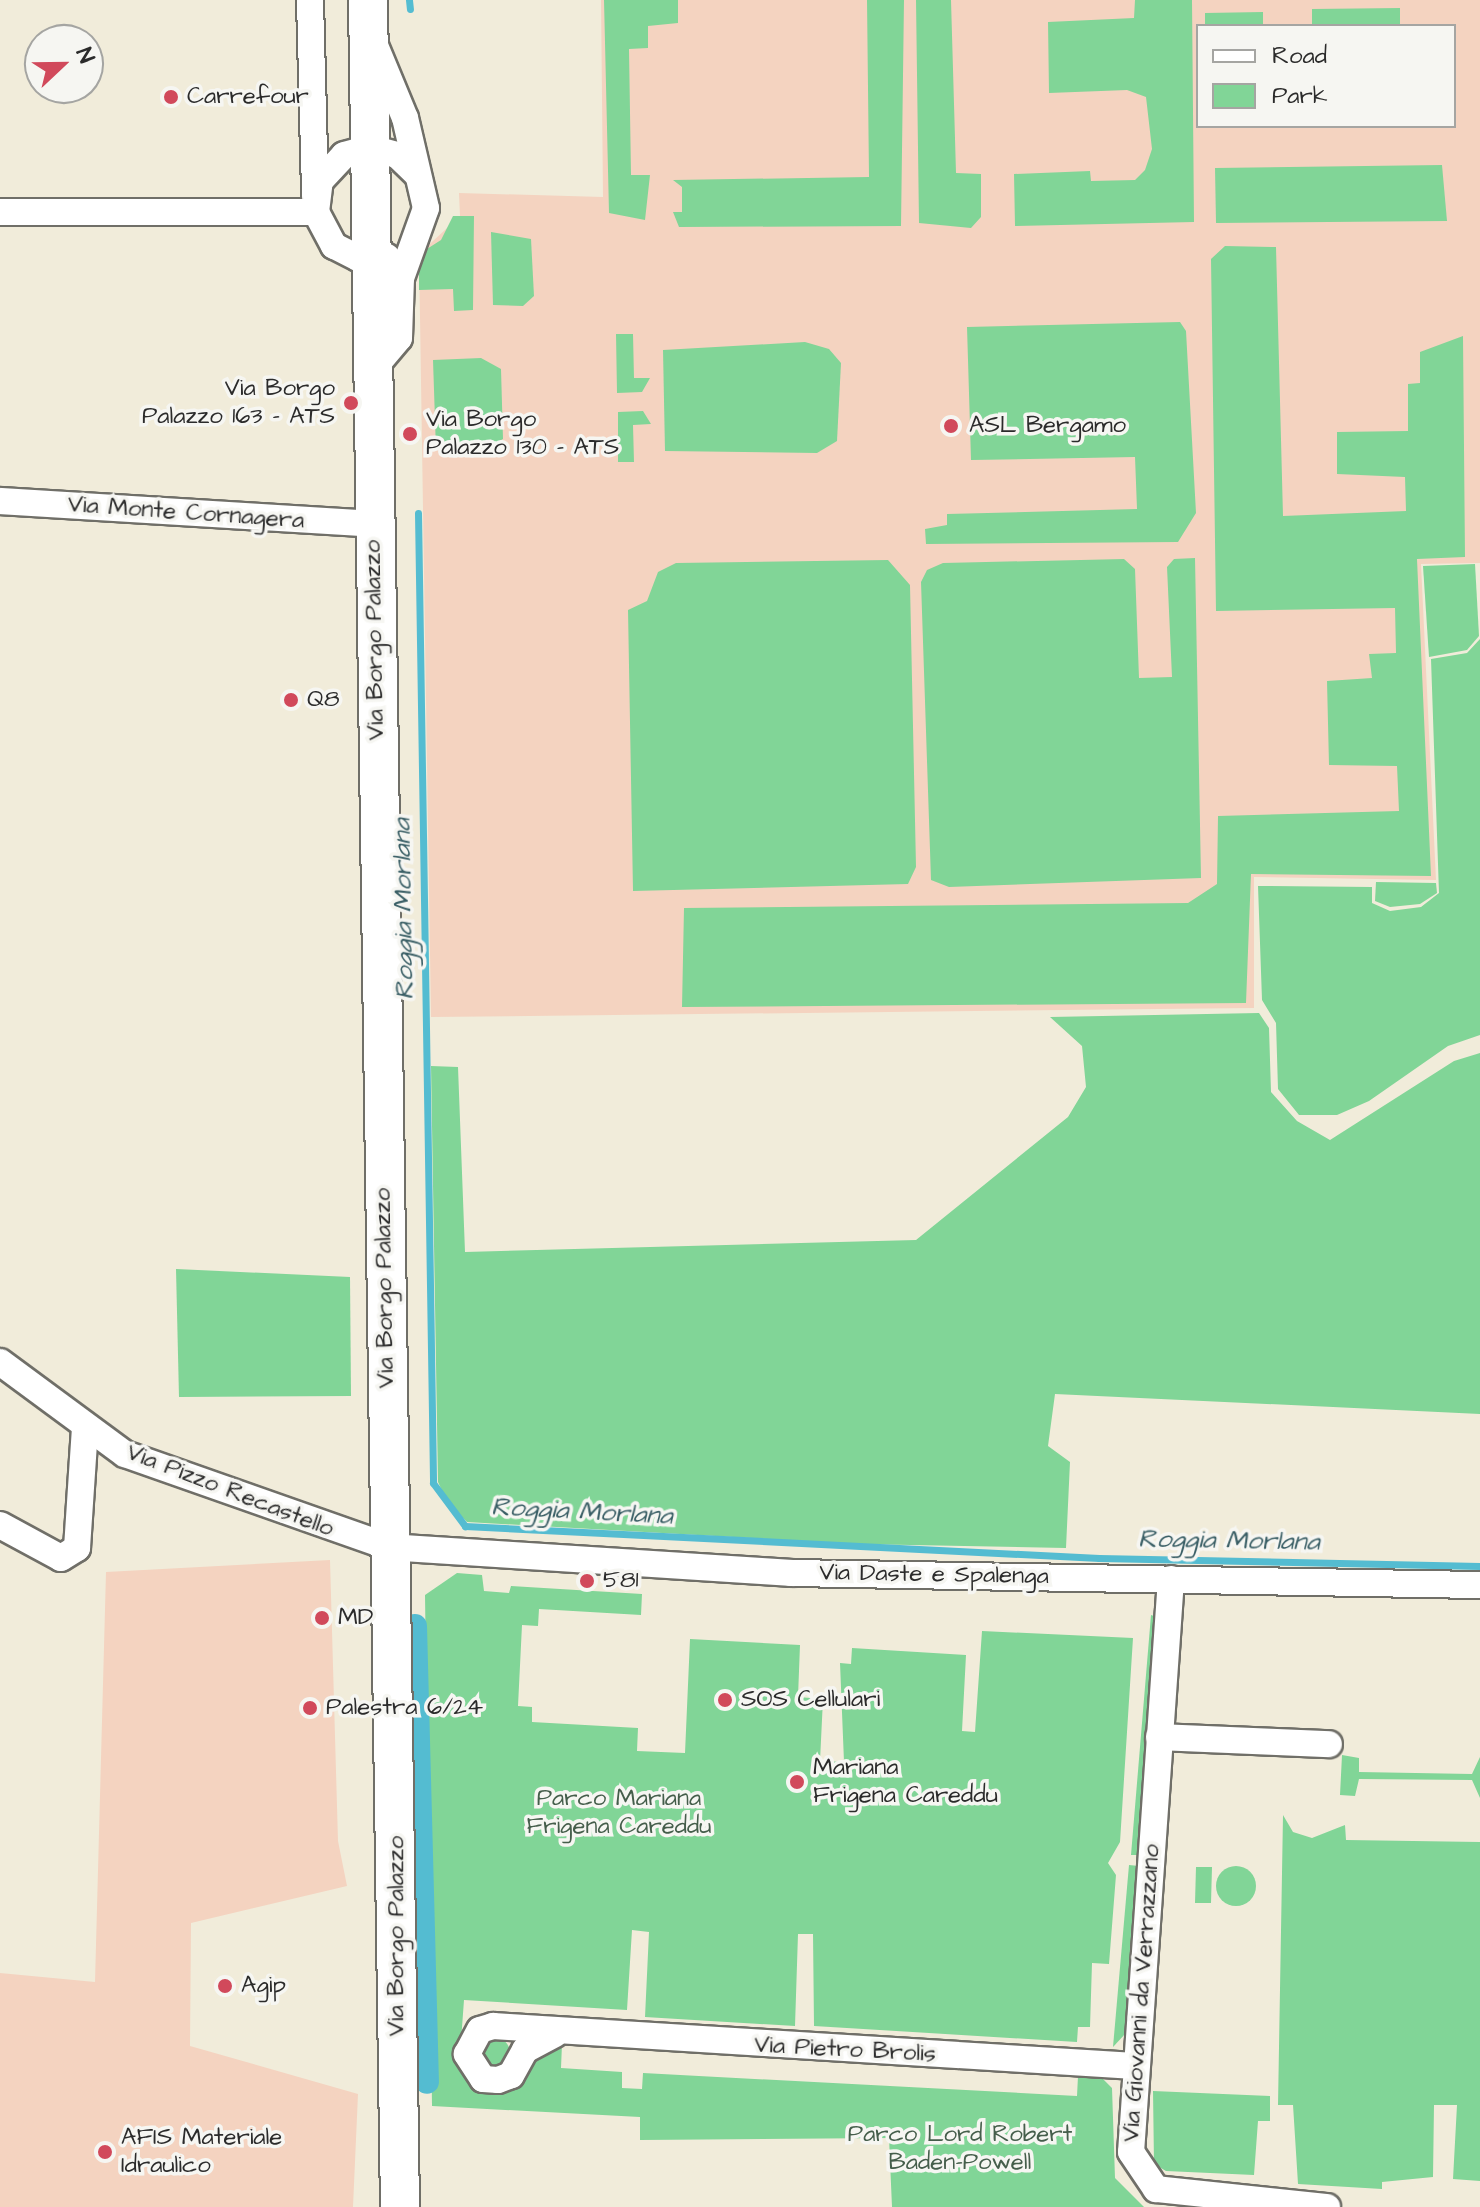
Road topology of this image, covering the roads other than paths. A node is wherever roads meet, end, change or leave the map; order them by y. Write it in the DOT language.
graph roads {
  1 [pos="310,0"];
  2 [pos="368,15"];
  3 [pos="371,148"];
  4 [pos="417,174"];
  5 [pos="316,205"];
  6 [pos="0,212"];
  7 [pos="420,230"];
  8 [pos="372,260"];
  9 [pos="373,369"];
  10 [pos="0,501"];
  11 [pos="373,524"];
  12 [pos="0,1362"];
  13 [pos="85,1427"];
  14 [pos="0,1525"];
  15 [pos="389,1547"];
  16 [pos="1171,1579"];
  17 [pos="1480,1585"];
  18 [pos="1159,1737"];
  19 [pos="1329,1744"];
  20 [pos="555,2034"];
  21 [pos="1135,2066"];
  22 [pos="400,2207"];
  23 [pos="1327,2207"];
  1 -- 5 [label="street"];
  2 -- 3 [label="main road, Via Borgo Palazzo"];
  2 -- 4 [label="street, Via Borgo Palazzo"];
  3 -- 4 [label="street"];
  3 -- 5 [label="street"];
  3 -- 8 [label="main road, Via Borgo Palazzo"];
  4 -- 7 [label="street, Via Borgo Palazzo"];
  5 -- 6 [label="street"];
  5 -- 8 [label="street"];
  7 -- 8 [label="street"];
  7 -- 9 [label="street, Via Borgo Palazzo"];
  8 -- 9 [label="main road, Via Borgo Palazzo"];
  9 -- 11 [label="main road, Via Borgo Palazzo"];
  10 -- 11 [label="street, Via Monte Cornagera"];
  11 -- 15 [label="main road, Via Borgo Palazzo"];
  12 -- 13 [label="street, Via Pizzo Recastello"];
  13 -- 14 [label="street"];
  13 -- 15 [label="street, Via Pizzo Recastello"];
  15 -- 16 [label="street, Via Daste e Spalenga"];
  15 -- 22 [label="main road, Via Borgo Palazzo"];
  16 -- 17 [label="street, Via Daste e Spalenga"];
  16 -- 18 [label="street, Via Giovanni da Verrazzano"];
  18 -- 19 [label="street"];
  18 -- 21 [label="street, Via Giovanni da Verrazzano"];
  20 -- 21 [label="street, Via Pietro Brolis"];
  21 -- 23 [label="street, Via Giovanni da Verrazzano"];
}
